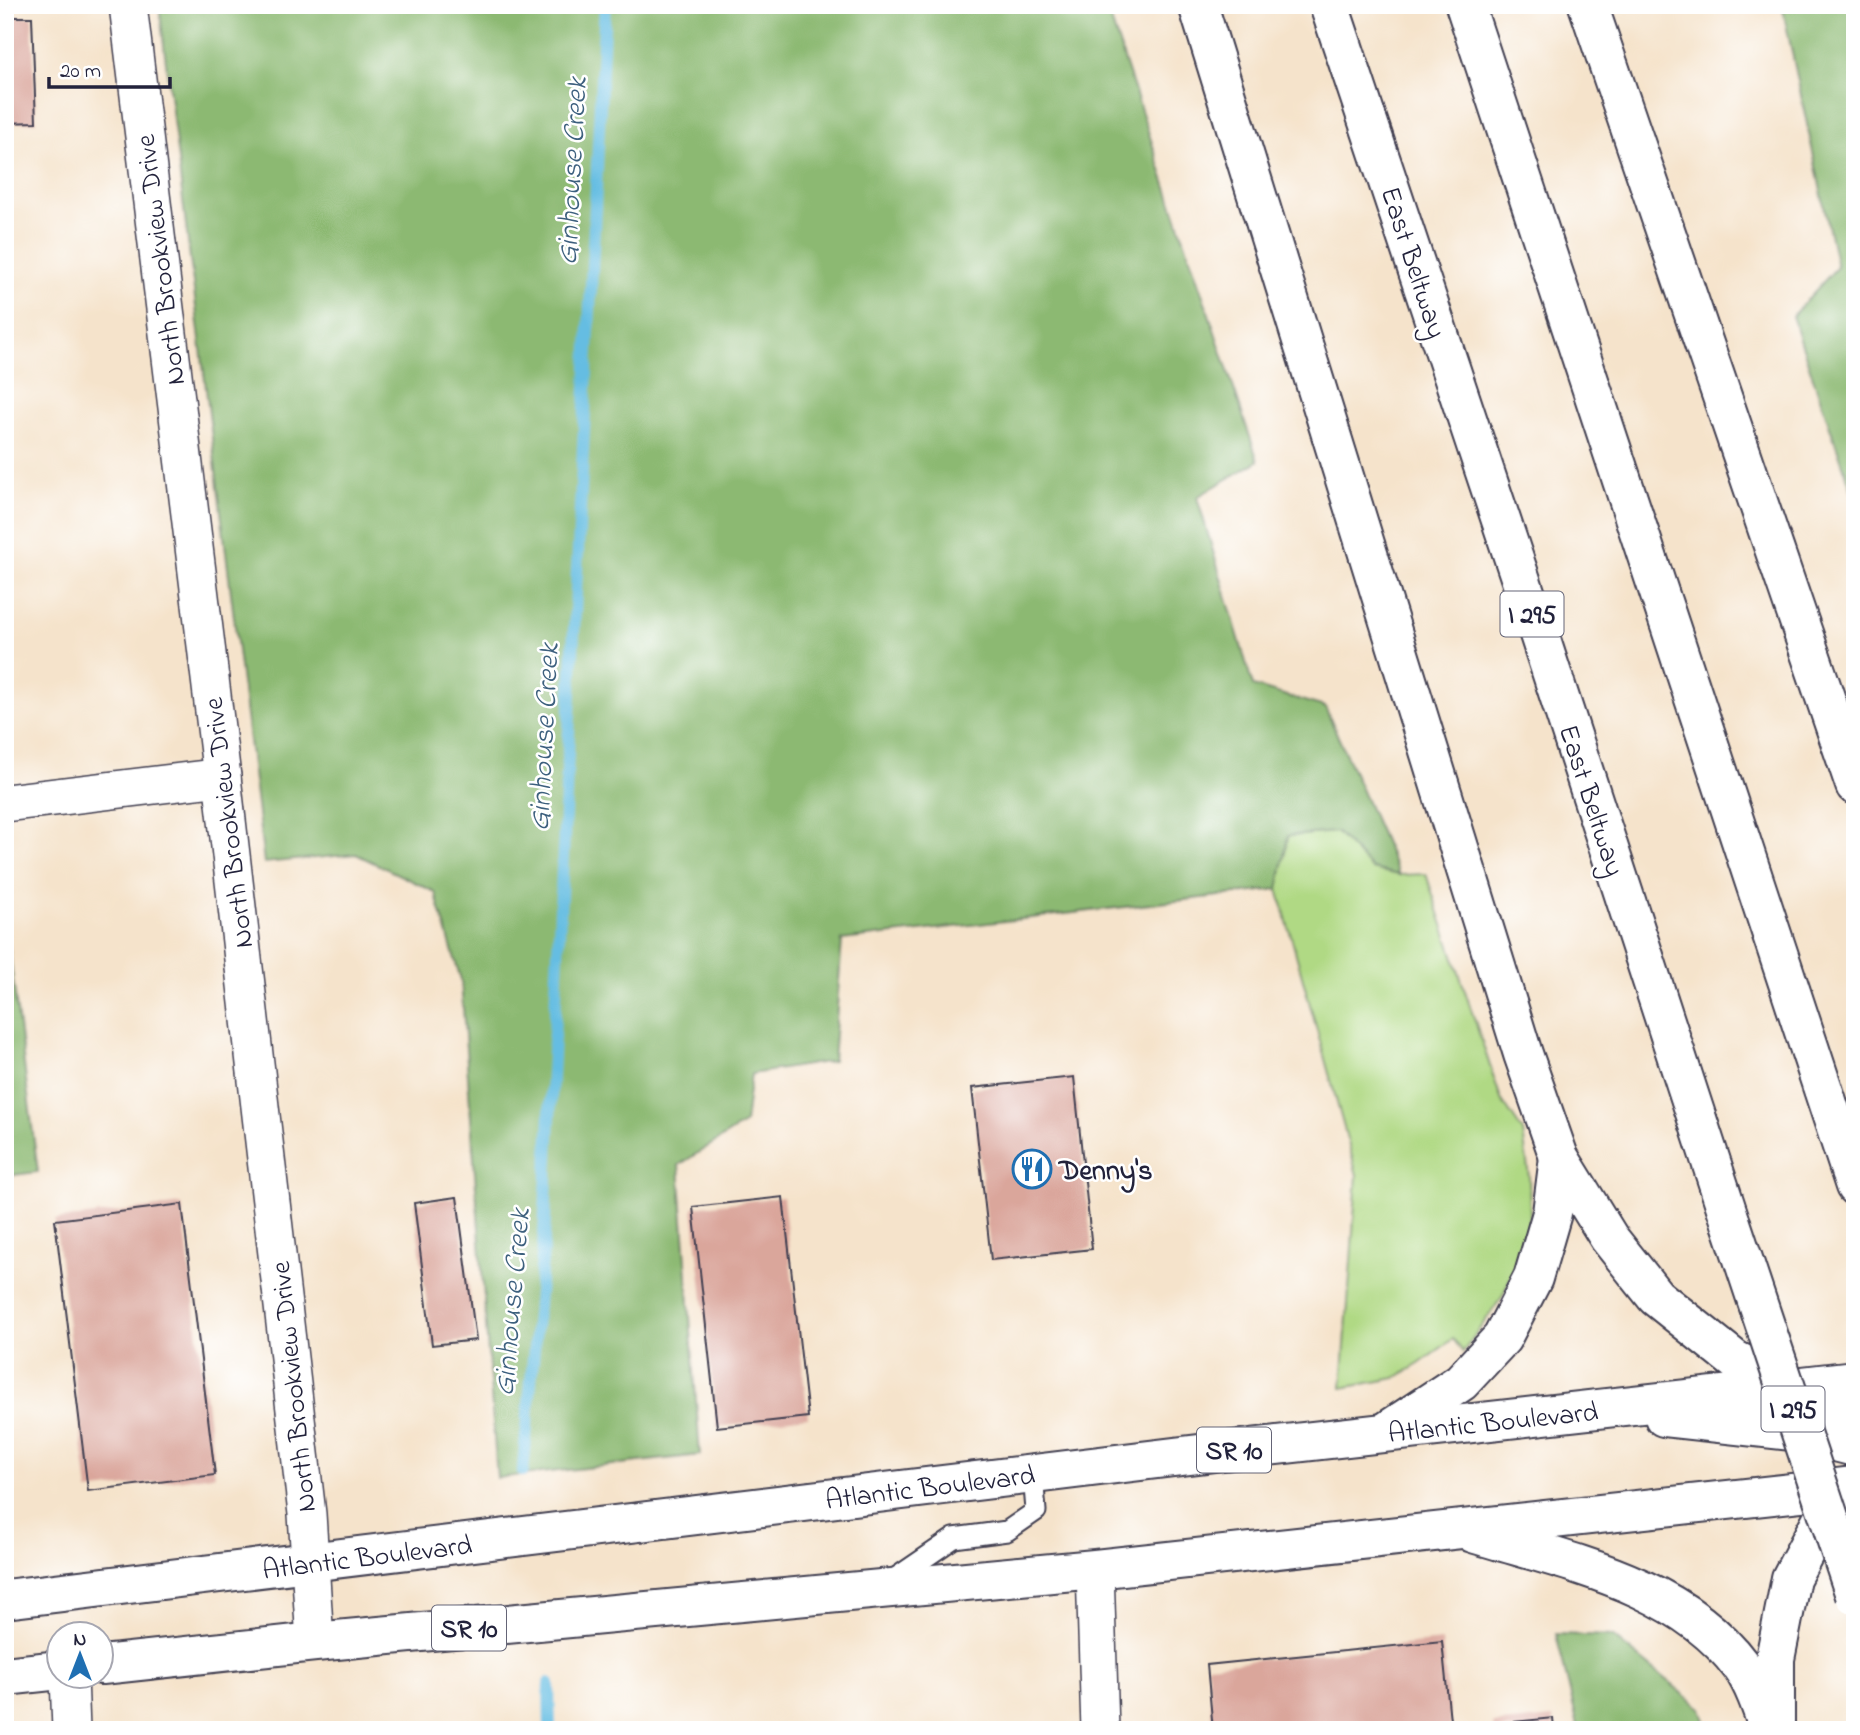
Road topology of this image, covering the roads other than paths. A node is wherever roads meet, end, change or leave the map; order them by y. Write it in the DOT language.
graph roads {
  1 [pos="128,5"];
  2 [pos="1198,5"];
  3 [pos="1329,5"];
  4 [pos="1465,5"];
  5 [pos="1588,5"];
  6 [pos="222,777"];
  7 [pos="1855,785"];
  8 [pos="5,803"];
  9 [pos="1559,1157"];
  10 [pos="1855,1186"];
  11 [pos="1855,1380"];
  12 [pos="1791,1388"];
  13 [pos="1595,1409"];
  14 [pos="1855,1413"];
  15 [pos="1385,1433"];
  16 [pos="1841,1443"];
  17 [pos="1033,1474"];
  18 [pos="1854,1485"];
  19 [pos="1685,1503"];
  20 [pos="1458,1528"];
  21 [pos="310,1563"];
  22 [pos="1095,1569"];
  23 [pos="878,1589"];
  24 [pos="1855,1595"];
  25 [pos="5,1599"];
  26 [pos="315,1642"];
  27 [pos="116,1663"];
  28 [pos="46,1672"];
  29 [pos="5,1676"];
  30 [pos="70,1690"];
  31 [pos="71,1730"];
  32 [pos="1100,1730"];
  33 [pos="1769,1730"];
  34 [pos="1776,1730"];
  1 -- 6 [label="street, North Brookview Drive"];
  2 -- 9 [label="highway"];
  3 -- 24 [label="highway, East Beltway / I 295, bridge"];
  4 -- 10 [label="highway"];
  5 -- 7 [label="highway"];
  6 -- 8 [label="street"];
  6 -- 21 [label="street, North Brookview Drive"];
  9 -- 12 [label="highway"];
  9 -- 15 [label="highway"];
  11 -- 12 [label="highway, Atlantic Boulevard / SR 10"];
  12 -- 13 [label="highway, Atlantic Boulevard / SR 10"];
  12 -- 14 [label="highway"];
  13 -- 15 [label="highway, Atlantic Boulevard / SR 10"];
  13 -- 16 [label="highway"];
  14 -- 16 [label="highway"];
  15 -- 17 [label="highway, Atlantic Boulevard / SR 10"];
  16 -- 19 [label="highway"];
  17 -- 21 [label="highway, Atlantic Boulevard / SR 10"];
  17 -- 23 [label="lane"];
  18 -- 19 [label="highway, SR 10"];
  18 -- 34 [label="highway"];
  19 -- 20 [label="highway, SR 10"];
  20 -- 22 [label="highway, SR 10"];
  20 -- 33 [label="highway"];
  21 -- 25 [label="highway, Atlantic Boulevard / SR 10"];
  21 -- 26 [label="street, North Brookview Drive"];
  22 -- 23 [label="highway, SR 10"];
  22 -- 32 [label="street"];
  23 -- 26 [label="highway, SR 10"];
  26 -- 27 [label="highway, SR 10"];
  28 -- 29 [label="highway"];
  30 -- 31 [label="street"];
}
